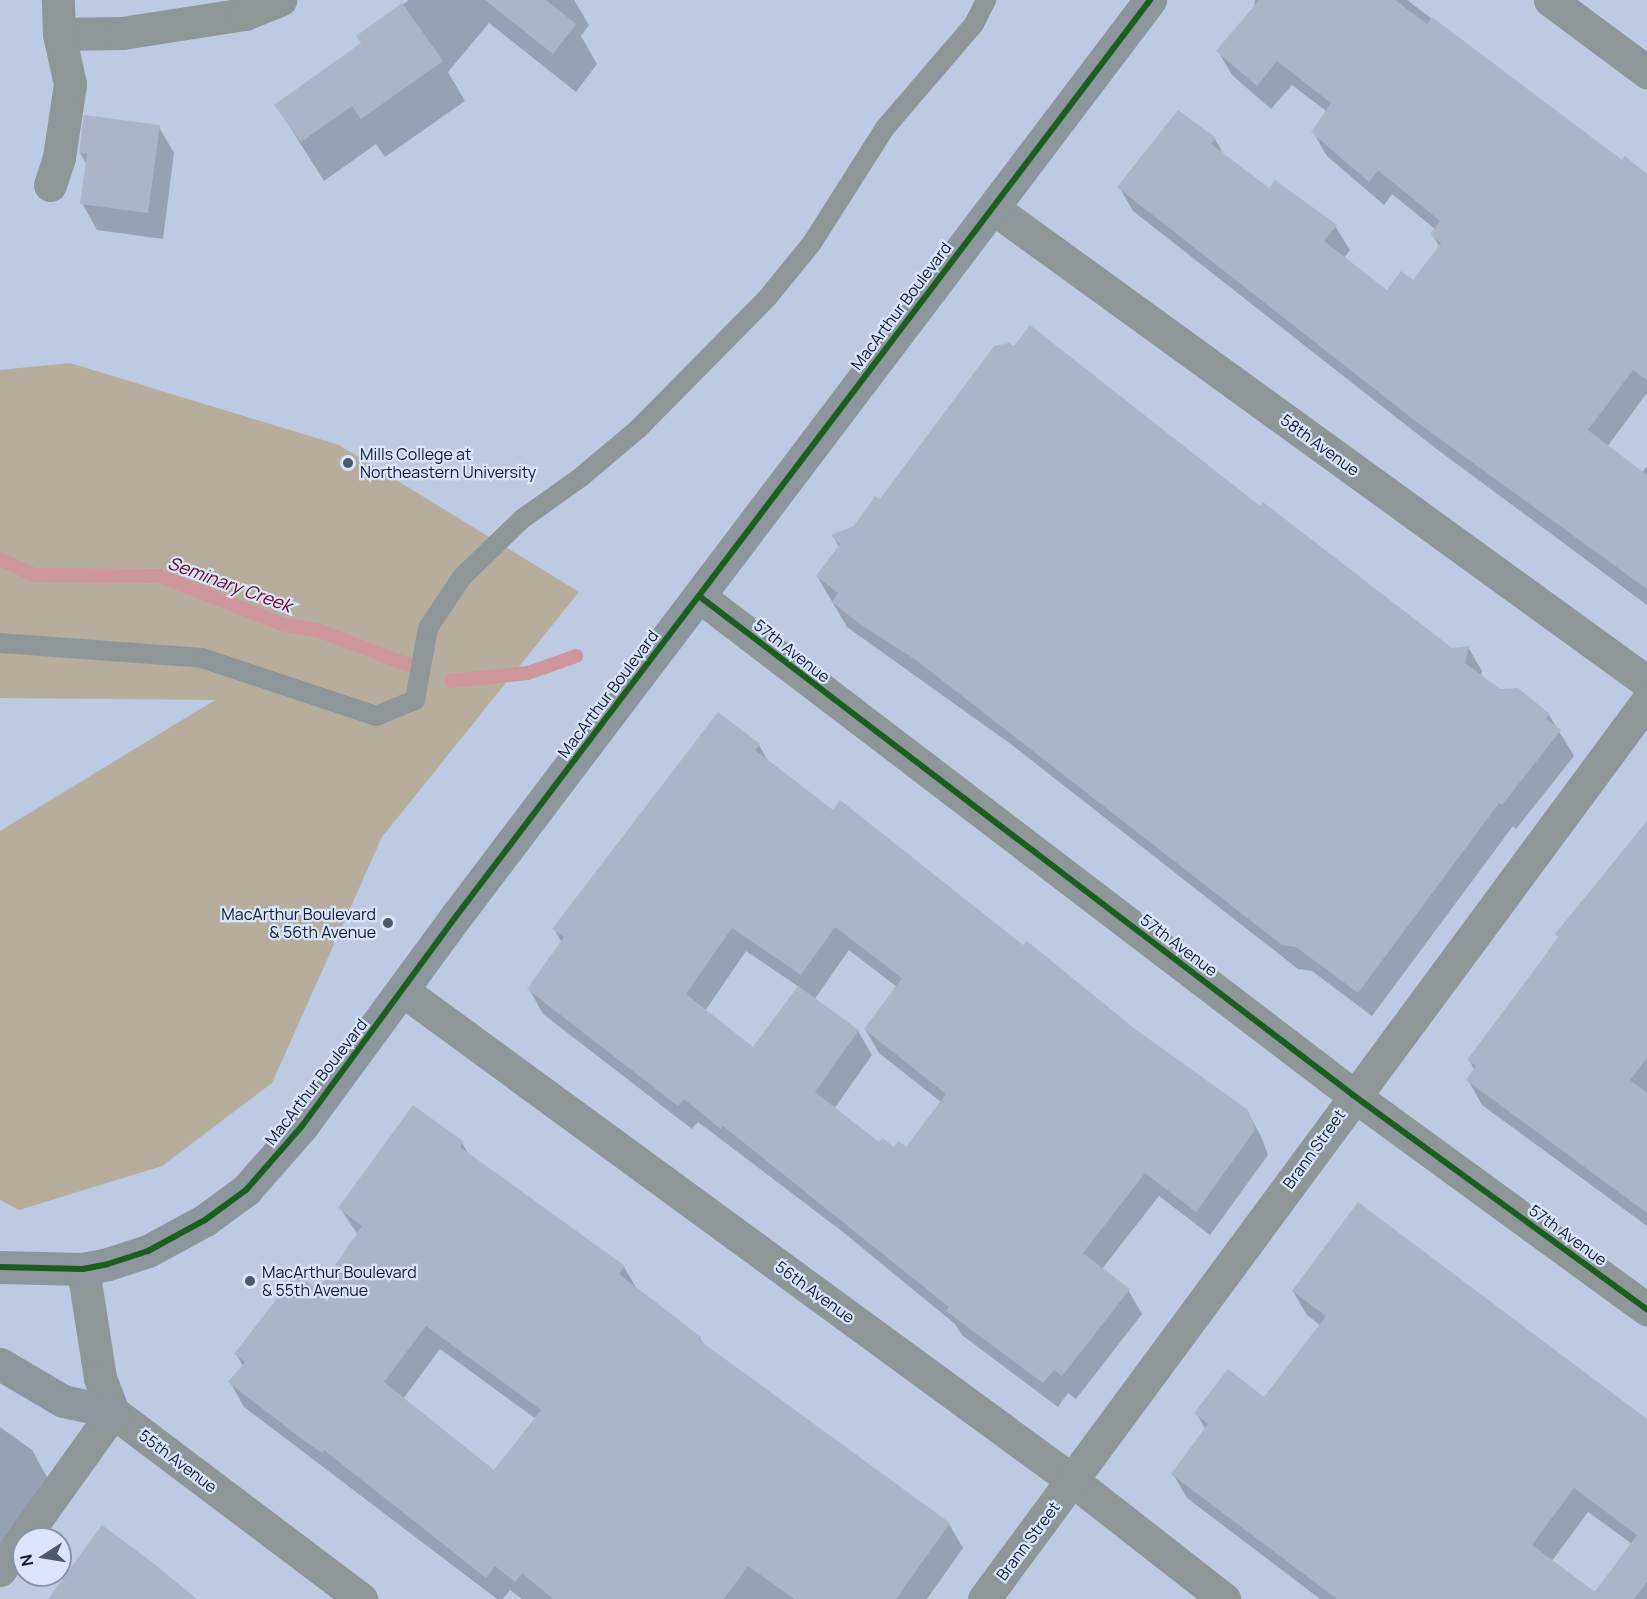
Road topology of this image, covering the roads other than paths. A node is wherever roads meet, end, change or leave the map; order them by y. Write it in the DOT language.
graph roads {
  1 [pos="58,0"];
  2 [pos="280,0"];
  3 [pos="986,0"];
  4 [pos="1150,0"];
  5 [pos="1550,0"];
  6 [pos="185,10"];
  7 [pos="59,34"];
  8 [pos="1647,72"];
  9 [pos="50,185"];
  10 [pos="993,208"];
  11 [pos="699,596"];
  12 [pos="0,643"];
  13 [pos="1647,682"];
  14 [pos="1647,701"];
  15 [pos="402,990"];
  16 [pos="1353,1095"];
  17 [pos="0,1267"];
  18 [pos="83,1269"];
  19 [pos="1647,1309"];
  20 [pos="0,1364"];
  21 [pos="113,1412"];
  22 [pos="1073,1481"];
  23 [pos="0,1570"];
  24 [pos="361,1599"];
  25 [pos="984,1599"];
  26 [pos="1224,1599"];
  1 -- 7 [label="street"];
  2 -- 6 [label="street"];
  3 -- 12 [label="lane"];
  4 -- 10 [label="main road, MacArthur Boulevard"];
  5 -- 8 [label="street"];
  6 -- 7 [label="street"];
  7 -- 9 [label="street"];
  10 -- 11 [label="main road, MacArthur Boulevard"];
  10 -- 13 [label="street, 58th Avenue"];
  11 -- 15 [label="main road, MacArthur Boulevard"];
  11 -- 16 [label="street, 57th Avenue"];
  14 -- 16 [label="street, Brann Street"];
  15 -- 18 [label="main road, MacArthur Boulevard"];
  15 -- 22 [label="street, 56th Avenue"];
  16 -- 19 [label="street, 57th Avenue"];
  16 -- 22 [label="street, Brann Street"];
  17 -- 18 [label="main road, MacArthur Boulevard"];
  18 -- 21 [label="street"];
  20 -- 21 [label="main road"];
  21 -- 23 [label="street"];
  21 -- 24 [label="street, 55th Avenue"];
  22 -- 25 [label="street, Brann Street"];
  22 -- 26 [label="street, 56th Avenue"];
}
